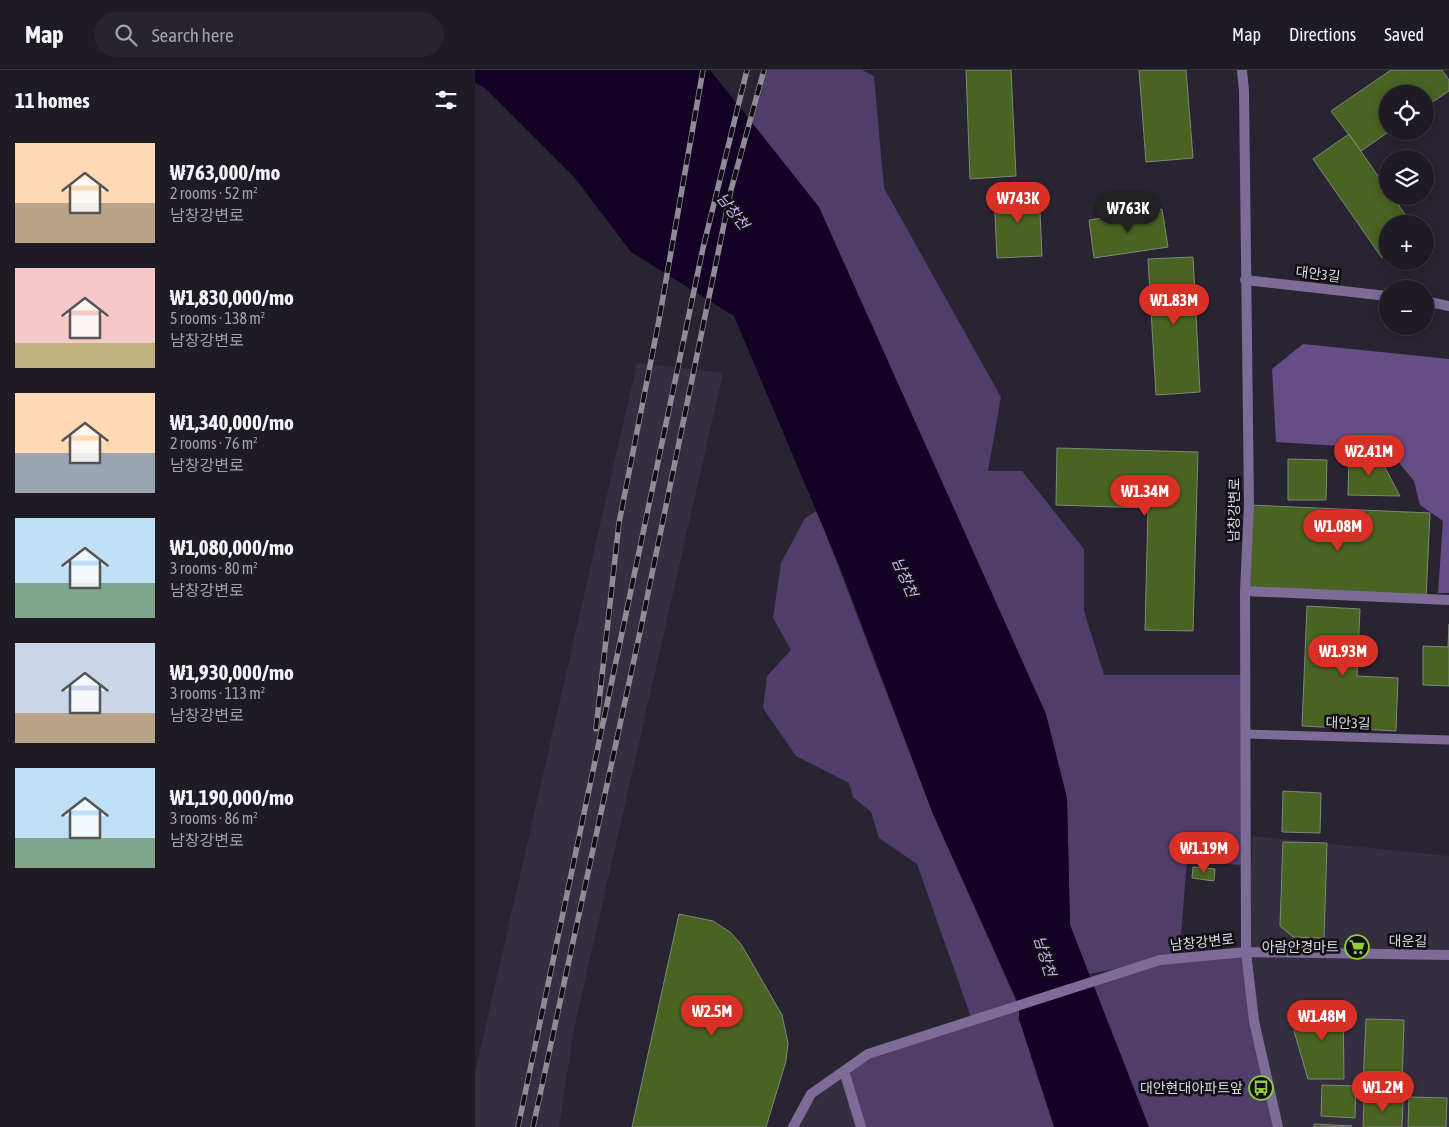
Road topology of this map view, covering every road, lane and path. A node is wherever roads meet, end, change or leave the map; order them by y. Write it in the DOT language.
graph roads {
  1 [pos="1242,70"];
  2 [pos="1245,280"];
  3 [pos="1379,295"];
  4 [pos="1434,303"];
  5 [pos="1449,306"];
  6 [pos="1245,591"];
  7 [pos="1449,600"];
  8 [pos="1247,734"];
  9 [pos="1449,740"];
  10 [pos="1246,952"];
  11 [pos="1449,956"];
  12 [pos="844,1071"];
  13 [pos="793,1127"];
  14 [pos="861,1127"];
  15 [pos="1278,1127"];
  1 -- 2 [label="street, 남창강변로"];
  2 -- 3 [label="street, 대안3길"];
  2 -- 6 [label="street, 남창강변로"];
  4 -- 5 [label="street"];
  6 -- 7 [label="street"];
  6 -- 8 [label="street, 남창강변로"];
  8 -- 9 [label="lane, 대안3길"];
  8 -- 10 [label="street, 남창강변로"];
  10 -- 11 [label="street, 대운길"];
  10 -- 12 [label="street, 남창강변로"];
  10 -- 15 [label="street, 남창강변로"];
  12 -- 13 [label="street, 남창강변로"];
  12 -- 14 [label="street"];
}
